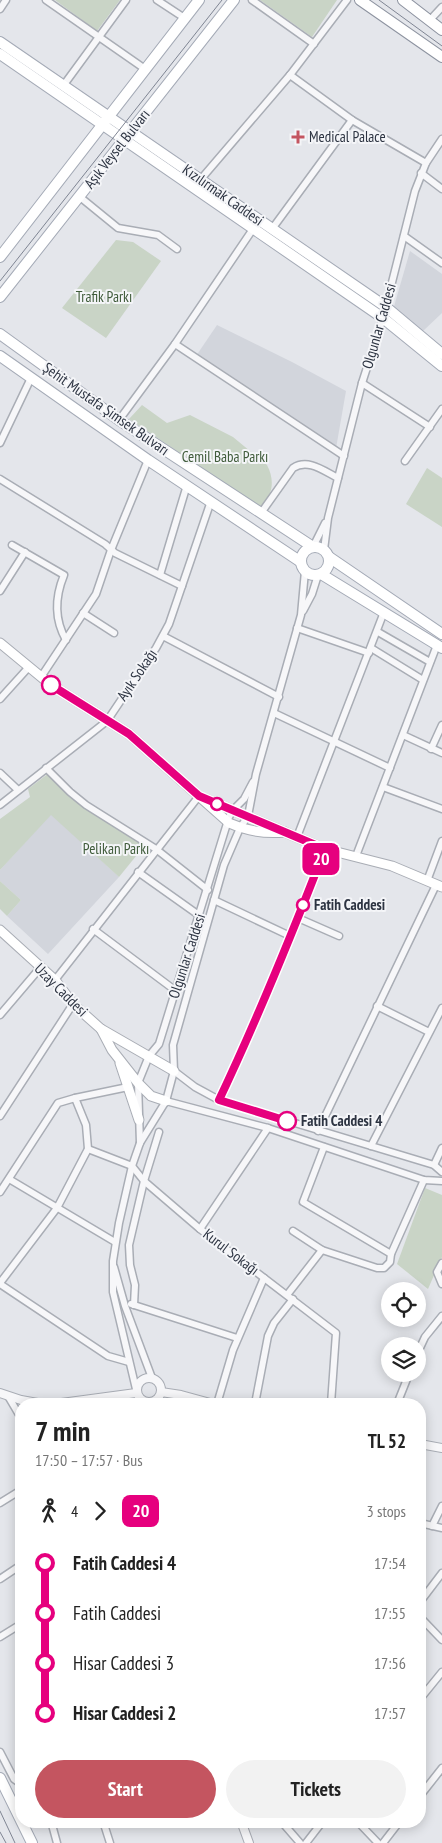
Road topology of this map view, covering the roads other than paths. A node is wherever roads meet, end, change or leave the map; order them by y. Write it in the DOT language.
graph roads {
  1 [pos="6,0"];
  2 [pos="46,0"];
  3 [pos="126,0"];
  4 [pos="157,0"];
  5 [pos="199,0"];
  6 [pos="234,0"];
  7 [pos="252,0"];
  8 [pos="346,0"];
  9 [pos="360,0"];
  10 [pos="403,0"];
  11 [pos="442,7"];
  12 [pos="0,9"];
  13 [pos="186,19"];
  14 [pos="429,21"];
  15 [pos="442,30"];
  16 [pos="100,37"];
  17 [pos="0,42"];
  18 [pos="314,44"];
  19 [pos="0,54"];
  20 [pos="442,57"];
  21 [pos="145,69"];
  22 [pos="290,75"];
  23 [pos="63,86"];
  24 [pos="352,120"];
  25 [pos="106,121"];
  26 [pos="130,131"];
  27 [pos="442,139"];
  28 [pos="124,141"];
  29 [pos="426,163"];
  30 [pos="421,174"];
  31 [pos="201,180"];
  32 [pos="442,189"];
  33 [pos="80,197"];
  34 [pos="253,229"];
  35 [pos="272,229"];
  36 [pos="404,236"];
  37 [pos="177,249"];
  38 [pos="0,257"];
  39 [pos="442,263"];
  40 [pos="0,297"];
  41 [pos="386,307"];
  42 [pos="382,318"];
  43 [pos="0,334"];
  44 [pos="175,344"];
  45 [pos="442,354"];
  46 [pos="0,356"];
  47 [pos="0,364"];
  48 [pos="442,366"];
  49 [pos="16,368"];
  50 [pos="31,378"];
  51 [pos="362,383"];
  52 [pos="442,410"];
  53 [pos="120,420"];
  54 [pos="430,427"];
  55 [pos="0,443"];
  56 [pos="344,456"];
  57 [pos="148,460"];
  58 [pos="405,461"];
  59 [pos="338,478"];
  60 [pos="0,479"];
  61 [pos="187,485"];
  62 [pos="211,501"];
  63 [pos="261,513"];
  64 [pos="328,518"];
  65 [pos="12,545"];
  66 [pos="313,548"];
  67 [pos="111,550"];
  68 [pos="26,552"];
  69 [pos="326,554"];
  70 [pos="303,567"];
  71 [pos="160,575"];
  72 [pos="319,575"];
  73 [pos="182,586"];
  74 [pos="0,591"];
  75 [pos="384,612"];
  76 [pos="83,613"];
  77 [pos="301,615"];
  78 [pos="297,628"];
  79 [pos="378,632"];
  80 [pos="114,633"];
  81 [pos="442,634"];
  82 [pos="163,636"];
  83 [pos="66,640"];
  84 [pos="0,643"];
  85 [pos="439,646"];
  86 [pos="370,650"];
  87 [pos="430,662"];
  88 [pos="28,668"];
  89 [pos="40,677"];
  90 [pos="423,680"];
  91 [pos="279,697"];
  92 [pos="0,699"];
  93 [pos="274,712"];
  94 [pos="107,721"];
  95 [pos="442,725"];
  96 [pos="403,735"];
  97 [pos="440,736"];
  98 [pos="335,742"];
  99 [pos="431,749"];
  100 [pos="442,753"];
  101 [pos="46,768"];
  102 [pos="390,768"];
  103 [pos="0,773"];
  104 [pos="256,774"];
  105 [pos="383,787"];
  106 [pos="18,790"];
  107 [pos="199,796"];
  108 [pos="2,801"];
  109 [pos="442,809"];
  110 [pos="232,810"];
  111 [pos="248,816"];
  112 [pos="229,824"];
  113 [pos="240,828"];
  114 [pos="286,832"];
  115 [pos="297,837"];
  116 [pos="442,841"];
  117 [pos="156,849"];
  118 [pos="325,849"];
  119 [pos="356,856"];
  120 [pos="138,872"];
  121 [pos="427,881"];
  122 [pos="439,886"];
  123 [pos="208,890"];
  124 [pos="214,900"];
  125 [pos="200,916"];
  126 [pos="298,918"];
  127 [pos="93,929"];
  128 [pos="1,933"];
  129 [pos="290,936"];
  130 [pos="339,936"];
  131 [pos="40,968"];
  132 [pos="55,980"];
  133 [pos="176,992"];
  134 [pos="73,1004"];
  135 [pos="377,1006"];
  136 [pos="442,1008"];
  137 [pos="0,1015"];
  138 [pos="101,1029"];
  139 [pos="429,1032"];
  140 [pos="117,1056"];
  141 [pos="149,1056"];
  142 [pos="174,1071"];
  143 [pos="138,1083"];
  144 [pos="128,1087"];
  145 [pos="76,1098"];
  146 [pos="219,1100"];
  147 [pos="166,1101"];
  148 [pos="0,1116"];
  149 [pos="139,1120"];
  150 [pos="268,1128"];
  151 [pos="318,1130"];
  152 [pos="159,1132"];
  153 [pos="140,1143"];
  154 [pos="371,1146"];
  155 [pos="324,1147"];
  156 [pos="442,1148"];
  157 [pos="88,1149"];
  158 [pos="434,1165"];
  159 [pos="132,1166"];
  160 [pos="442,1172"];
  161 [pos="9,1179"];
  162 [pos="424,1180"];
  163 [pos="144,1181"];
  164 [pos="442,1181"];
  165 [pos="0,1192"];
  166 [pos="57,1208"];
  167 [pos="200,1228"];
  168 [pos="293,1230"];
  169 [pos="115,1242"];
  170 [pos="322,1250"];
  171 [pos="391,1254"];
  172 [pos="113,1261"];
  173 [pos="442,1263"];
  174 [pos="264,1278"];
  175 [pos="0,1284"];
  176 [pos="442,1284"];
  177 [pos="287,1295"];
  178 [pos="293,1299"];
  179 [pos="124,1301"];
  180 [pos="134,1305"];
  181 [pos="442,1316"];
  182 [pos="425,1337"];
  183 [pos="237,1338"];
  184 [pos="129,1362"];
  185 [pos="152,1378"];
  186 [pos="406,1382"];
  187 [pos="161,1392"];
  188 [pos="4,1395"];
  189 [pos="138,1396"];
  190 [pos="17,1398"];
  191 [pos="117,1398"];
  192 [pos="158,1398"];
  193 [pos="195,1398"];
  194 [pos="218,1398"];
  195 [pos="256,1398"];
  196 [pos="331,1398"];
  197 [pos="399,1398"];
  198 [pos="15,1410"];
  199 [pos="426,1445"];
  200 [pos="442,1448"];
  201 [pos="15,1494"];
  202 [pos="0,1503"];
  203 [pos="442,1506"];
  204 [pos="426,1524"];
  205 [pos="432,1526"];
  206 [pos="442,1528"];
  207 [pos="15,1569"];
  208 [pos="442,1573"];
  209 [pos="0,1579"];
  210 [pos="426,1594"];
  211 [pos="426,1623"];
  212 [pos="15,1628"];
  213 [pos="0,1637"];
  214 [pos="442,1640"];
  215 [pos="442,1672"];
  216 [pos="426,1692"];
  217 [pos="0,1752"];
  218 [pos="442,1768"];
  219 [pos="0,1778"];
  220 [pos="15,1780"];
  221 [pos="426,1788"];
  222 [pos="15,1808"];
  223 [pos="25,1828"];
  224 [pos="53,1828"];
  225 [pos="105,1828"];
  226 [pos="243,1828"];
  227 [pos="287,1828"];
  228 [pos="318,1828"];
  229 [pos="364,1828"];
  230 [pos="395,1828"];
  231 [pos="32,1843"];
  232 [pos="57,1843"];
  233 [pos="110,1843"];
  234 [pos="248,1843"];
  235 [pos="300,1843"];
  236 [pos="306,1843"];
  237 [pos="378,1843"];
  238 [pos="383,1843"];
  1 -- 12 [label="street"];
  2 -- 16 [label="street"];
  3 -- 16 [label="street"];
  4 -- 13 [label="street"];
  5 -- 13 [label="main road, Aşık Veysel Bulvarı"];
  6 -- 26 [label="main road, Aşık Veysel Bulvarı"];
  7 -- 18 [label="street"];
  8 -- 18 [label="street"];
  9 -- 20 [label="main road"];
  10 -- 14 [label="main road"];
  11 -- 14 [label="street"];
  13 -- 21 [label="main road, Aşık Veysel Bulvarı"];
  14 -- 15 [label="main road"];
  16 -- 21 [label="street"];
  16 -- 23 [label="street"];
  17 -- 23 [label="main road, Kızılırmak Caddesi"];
  18 -- 22 [label="street"];
  19 -- 25 [label="main road, Kızılırmak Caddesi"];
  21 -- 25 [label="main road, Aşık Veysel Bulvarı"];
  22 -- 24 [label="street"];
  22 -- 31 [label="street"];
  23 -- 25 [label="main road, Kızılırmak Caddesi"];
  24 -- 29 [label="street"];
  24 -- 35 [label="street"];
  25 -- 26 [label="main road, Kızılırmak Caddesi"];
  25 -- 28 [label="main road, Kızılırmak Caddesi"];
  25 -- 38 [label="main road, Aşık Veysel Bulvarı"];
  26 -- 28 [label="main road, Aşık Veysel Bulvarı"];
  26 -- 31 [label="main road, Kızılırmak Caddesi"];
  27 -- 29 [label="street, Olgunlar Caddesi"];
  28 -- 33 [label="main road, Aşık Veysel Bulvarı"];
  28 -- 34 [label="main road, Kızılırmak Caddesi"];
  29 -- 30 [label="street, Olgunlar Caddesi"];
  30 -- 32 [label="street"];
  30 -- 36 [label="street, Olgunlar Caddesi"];
  31 -- 35 [label="main road, Kızılırmak Caddesi"];
  33 -- 37 [label="street"];
  33 -- 40 [label="main road, Aşık Veysel Bulvarı"];
  34 -- 42 [label="main road, Kızılırmak Caddesi"];
  34 -- 44 [label="street"];
  35 -- 41 [label="main road, Kızılırmak Caddesi"];
  36 -- 39 [label="street"];
  36 -- 41 [label="street, Olgunlar Caddesi"];
  41 -- 42 [label="street, Olgunlar Caddesi"];
  41 -- 45 [label="main road, Kızılırmak Caddesi"];
  42 -- 48 [label="main road, Kızılırmak Caddesi"];
  42 -- 51 [label="street, Olgunlar Caddesi"];
  43 -- 53 [label="main road, Şehit Mustafa Şimsek Bulvarı"];
  44 -- 53 [label="street"];
  44 -- 56 [label="street"];
  46 -- 49 [label="main road, Şehit Mustafa Şimsek Bulvarı"];
  47 -- 49 [label="main road"];
  49 -- 50 [label="main road, Şehit Mustafa Şimsek Bulvarı"];
  50 -- 55 [label="street"];
  50 -- 57 [label="main road, Şehit Mustafa Şimsek Bulvarı"];
  51 -- 54 [label="street"];
  51 -- 56 [label="street, Olgunlar Caddesi"];
  52 -- 54 [label="street"];
  53 -- 63 [label="main road, Şehit Mustafa Şimsek Bulvarı"];
  54 -- 58 [label="street"];
  56 -- 59 [label="street, Olgunlar Caddesi"];
  57 -- 61 [label="main road, Şehit Mustafa Şimsek Bulvarı"];
  57 -- 67 [label="street"];
  59 -- 63 [label="street"];
  59 -- 64 [label="street, Olgunlar Caddesi"];
  60 -- 67 [label="street"];
  61 -- 62 [label="main road, Şehit Mustafa Şimsek Bulvarı"];
  61 -- 71 [label="street"];
  62 -- 70 [label="main road, Şehit Mustafa Şimsek Bulvarı"];
  62 -- 73 [label="street, Ayık Sokağı"];
  63 -- 66 [label="main road, Şehit Mustafa Şimsek Bulvarı"];
  64 -- 66 [label="street"];
  64 -- 69 [label="street"];
  65 -- 68 [label="street"];
  66 -- 69 [label="main road"];
  66 -- 70 [label="main road"];
  67 -- 71 [label="street"];
  67 -- 76 [label="street"];
  68 -- 74 [label="street"];
  68 -- 83 [label="street"];
  69 -- 72 [label="main road"];
  69 -- 81 [label="main road"];
  70 -- 72 [label="main road"];
  70 -- 77 [label="street"];
  71 -- 73 [label="street"];
  72 -- 75 [label="main road"];
  72 -- 77 [label="street"];
  73 -- 82 [label="street, Ayık Sokağı"];
  75 -- 79 [label="street"];
  75 -- 85 [label="main road"];
  76 -- 80 [label="street"];
  76 -- 83 [label="street"];
  77 -- 78 [label="street, Olgunlar Caddesi"];
  78 -- 86 [label="street"];
  78 -- 91 [label="street, Olgunlar Caddesi"];
  79 -- 86 [label="street"];
  79 -- 87 [label="street"];
  82 -- 91 [label="street"];
  82 -- 94 [label="street, Ayık Sokağı"];
  83 -- 89 [label="street"];
  84 -- 88 [label="main road"];
  85 -- 87 [label="street"];
  86 -- 90 [label="street"];
  86 -- 98 [label="street"];
  87 -- 90 [label="street"];
  88 -- 89 [label="main road"];
  88 -- 92 [label="street"];
  89 -- 94 [label="main road"];
  90 -- 96 [label="street"];
  91 -- 93 [label="street, Olgunlar Caddesi"];
  93 -- 98 [label="street"];
  93 -- 104 [label="street, Olgunlar Caddesi"];
  94 -- 101 [label="street, Ayık Sokağı"];
  94 -- 107 [label="main road"];
  95 -- 97 [label="street"];
  96 -- 99 [label="street"];
  96 -- 102 [label="street"];
  97 -- 99 [label="street"];
  98 -- 102 [label="street"];
  98 -- 115 [label="street"];
  99 -- 100 [label="street"];
  101 -- 106 [label="street, Ayık Sokağı"];
  101 -- 117 [label="street"];
  102 -- 105 [label="street"];
  103 -- 106 [label="street"];
  104 -- 110 [label="street, Olgunlar Caddesi"];
  104 -- 111 [label="street, Olgunlar Caddesi"];
  105 -- 109 [label="street"];
  105 -- 119 [label="street"];
  106 -- 108 [label="street, Ayık Sokağı"];
  107 -- 110 [label="main road"];
  107 -- 112 [label="main road"];
  107 -- 117 [label="street"];
  110 -- 111 [label="main road"];
  110 -- 112 [label="street, Olgunlar Caddesi"];
  111 -- 113 [label="street, Olgunlar Caddesi"];
  111 -- 114 [label="main road"];
  112 -- 113 [label="main road"];
  112 -- 123 [label="street, Olgunlar Caddesi"];
  113 -- 114 [label="main road"];
  113 -- 124 [label="street, Olgunlar Caddesi"];
  114 -- 115 [label="main road"];
  115 -- 118 [label="main road"];
  116 -- 121 [label="street"];
  117 -- 120 [label="street"];
  117 -- 123 [label="street"];
  118 -- 119 [label="main road"];
  118 -- 126 [label="street"];
  119 -- 121 [label="main road"];
  120 -- 125 [label="street"];
  120 -- 127 [label="street"];
  121 -- 122 [label="main road"];
  122 -- 135 [label="street"];
  123 -- 125 [label="street, Olgunlar Caddesi"];
  124 -- 129 [label="street"];
  124 -- 142 [label="street, Olgunlar Caddesi"];
  125 -- 133 [label="street, Olgunlar Caddesi"];
  126 -- 129 [label="street"];
  126 -- 130 [label="street"];
  127 -- 132 [label="street"];
  127 -- 133 [label="street"];
  128 -- 131 [label="main road, Uzay Caddesi"];
  129 -- 146 [label="street"];
  131 -- 132 [label="main road, Uzay Caddesi"];
  131 -- 137 [label="street"];
  132 -- 134 [label="main road, Uzay Caddesi"];
  133 -- 141 [label="street, Olgunlar Caddesi"];
  134 -- 138 [label="main road, Uzay Caddesi"];
  134 -- 148 [label="street"];
  135 -- 139 [label="street"];
  135 -- 151 [label="street"];
  136 -- 139 [label="street"];
  138 -- 140 [label="main road, Uzay Caddesi"];
  138 -- 141 [label="main road, Uzay Caddesi"];
  139 -- 154 [label="street"];
  140 -- 143 [label="main road, Uzay Caddesi"];
  140 -- 144 [label="main road"];
  141 -- 142 [label="main road, Uzay Caddesi"];
  141 -- 143 [label="street, Olgunlar Caddesi"];
  142 -- 146 [label="street"];
  142 -- 147 [label="street, Olgunlar Caddesi"];
  143 -- 147 [label="main road, Uzay Caddesi"];
  143 -- 149 [label="street, Olgunlar Caddesi"];
  144 -- 145 [label="street"];
  144 -- 149 [label="main road"];
  145 -- 157 [label="street"];
  145 -- 161 [label="street"];
  146 -- 151 [label="street"];
  147 -- 150 [label="street"];
  147 -- 153 [label="street, Olgunlar Caddesi"];
  149 -- 153 [label="street, Olgunlar Caddesi"];
  150 -- 155 [label="street"];
  150 -- 167 [label="street"];
  151 -- 154 [label="street"];
  152 -- 163 [label="street"];
  153 -- 159 [label="street, Olgunlar Caddesi"];
  154 -- 158 [label="street"];
  155 -- 162 [label="street"];
  155 -- 171 [label="street"];
  156 -- 158 [label="street"];
  157 -- 159 [label="street"];
  157 -- 166 [label="street"];
  158 -- 160 [label="street"];
  159 -- 163 [label="street, Kurul Sokağı"];
  159 -- 169 [label="street, Olgunlar Caddesi"];
  161 -- 165 [label="street"];
  161 -- 166 [label="street"];
  162 -- 164 [label="street"];
  162 -- 171 [label="street"];
  163 -- 167 [label="street, Kurul Sokağı"];
  163 -- 180 [label="street"];
  166 -- 169 [label="street"];
  166 -- 175 [label="street"];
  167 -- 174 [label="street, Kurul Sokağı"];
  168 -- 170 [label="street"];
  169 -- 172 [label="street, Olgunlar Caddesi"];
  170 -- 171 [label="street"];
  170 -- 177 [label="street"];
  172 -- 179 [label="street"];
  172 -- 184 [label="street, Olgunlar Caddesi"];
  173 -- 176 [label="street"];
  174 -- 177 [label="street, Kurul Sokağı"];
  174 -- 183 [label="street"];
  175 -- 184 [label="street"];
  177 -- 178 [label="street, Kurul Sokağı"];
  178 -- 195 [label="street"];
  178 -- 196 [label="street, Kurul Sokağı"];
  179 -- 180 [label="street"];
  179 -- 185 [label="street"];
  180 -- 183 [label="street"];
  181 -- 182 [label="street"];
  183 -- 194 [label="street"];
  184 -- 189 [label="street, Olgunlar Caddesi"];
  185 -- 187 [label="street"];
  185 -- 189 [label="street"];
  186 -- 197 [label="street"];
  187 -- 192 [label="street"];
  187 -- 193 [label="street"];
  188 -- 190 [label="street"];
  188 -- 198 [label="street"];
  189 -- 191 [label="street"];
  199 -- 200 [label="street"];
  201 -- 202 [label="street"];
  203 -- 205 [label="street"];
  204 -- 205 [label="street"];
  205 -- 206 [label="street"];
  207 -- 209 [label="street"];
  208 -- 210 [label="street"];
  211 -- 214 [label="street"];
  212 -- 213 [label="street"];
  215 -- 216 [label="street"];
  217 -- 220 [label="street"];
  218 -- 221 [label="street"];
  219 -- 222 [label="main road"];
  223 -- 231 [label="main road"];
  224 -- 232 [label="street"];
  225 -- 233 [label="street"];
  226 -- 234 [label="street"];
  227 -- 235 [label="street"];
  228 -- 236 [label="street"];
  229 -- 237 [label="street"];
  230 -- 238 [label="street"];
}
